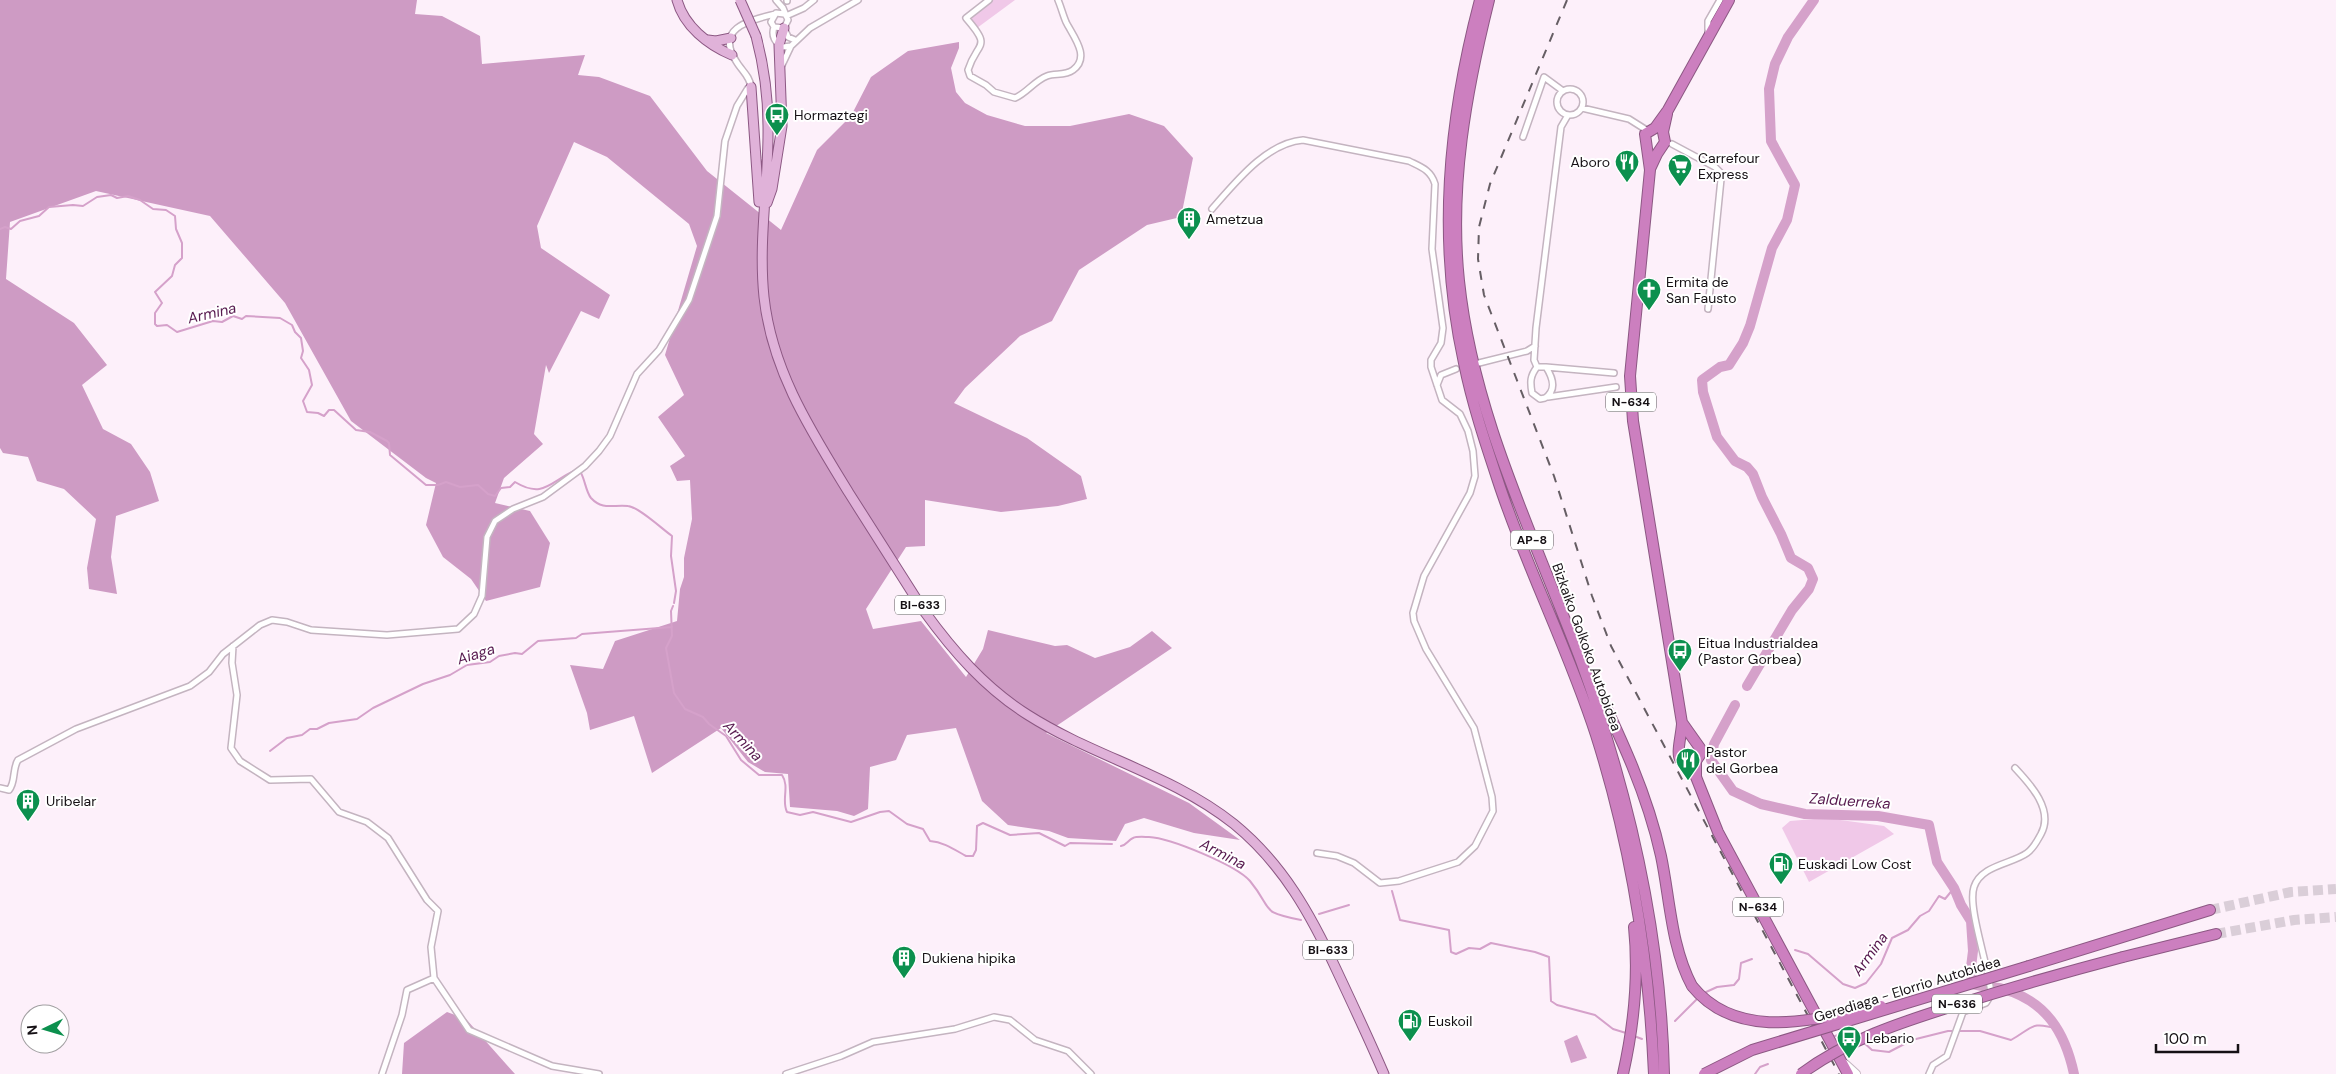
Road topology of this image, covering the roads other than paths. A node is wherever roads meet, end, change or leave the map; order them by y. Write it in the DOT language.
graph roads {
  1 [pos="677,0"];
  2 [pos="740,0"];
  3 [pos="776,0"];
  4 [pos="814,0"];
  5 [pos="858,0"];
  6 [pos="989,0"];
  7 [pos="1058,0"];
  8 [pos="1480,0"];
  9 [pos="1489,0"];
  10 [pos="1720,0"];
  11 [pos="1729,0"];
  12 [pos="784,12"];
  13 [pos="775,14"];
  14 [pos="757,19"];
  15 [pos="779,27"];
  16 [pos="731,38"];
  17 [pos="1708,39"];
  18 [pos="708,40"];
  19 [pos="795,40"];
  20 [pos="779,45"];
  21 [pos="791,46"];
  22 [pos="732,55"];
  23 [pos="782,65"];
  24 [pos="751,87"];
  25 [pos="1562,92"];
  26 [pos="1582,108"];
  27 [pos="1568,115"];
  28 [pos="1655,131"];
  29 [pos="1523,137"];
  30 [pos="1667,146"];
  31 [pos="1648,147"];
  32 [pos="1650,170"];
  33 [pos="1212,209"];
  34 [pos="763,215"];
  35 [pos="762,235"];
  36 [pos="1708,309"];
  37 [pos="1535,346"];
  38 [pos="1520,352"];
  39 [pos="1534,360"];
  40 [pos="1479,363"];
  41 [pos="1431,367"];
  42 [pos="1546,367"];
  43 [pos="1537,368"];
  44 [pos="1456,369"];
  45 [pos="1614,373"];
  46 [pos="1442,375"];
  47 [pos="1436,386"];
  48 [pos="1616,387"];
  49 [pos="1548,397"];
  50 [pos="1558,604"];
  51 [pos="233,646"];
  52 [pos="1682,723"];
  53 [pos="1695,742"];
  54 [pos="1680,744"];
  55 [pos="1696,761"];
  56 [pos="1685,763"];
  57 [pos="2015,768"];
  58 [pos="1696,777"];
  59 [pos="0,788"];
  60 [pos="1317,854"];
  61 [pos="1632,881"];
  62 [pos="2210,910"];
  63 [pos="2216,934"];
  64 [pos="434,978"];
  65 [pos="1919,1001"];
  66 [pos="1840,1060"];
  67 [pos="382,1074"];
  68 [pos="599,1074"];
  69 [pos="786,1074"];
  70 [pos="1091,1074"];
  71 [pos="1384,1074"];
  72 [pos="1623,1074"];
  73 [pos="1654,1074"];
  74 [pos="1665,1074"];
  75 [pos="1704,1074"];
  76 [pos="1800,1074"];
  77 [pos="1848,1074"];
  78 [pos="1856,1074"];
  79 [pos="1929,1074"];
  1 -- 18 [label="main road"];
  2 -- 34 [label="main road, BI-633, bridge"];
  3 -- 12 [label="street"];
  4 -- 12 [label="street"];
  5 -- 19 [label="street"];
  6 -- 7 [label="street"];
  8 -- 61 [label="highway, Bizkaiko Golkoko Autobidea / AP-8"];
  9 -- 50 [label="highway, Bizkaiko Golkoko Autobidea / AP-8"];
  10 -- 17 [label="street"];
  11 -- 17 [label="highway"];
  12 -- 13 [label="street"];
  12 -- 15 [label="street"];
  13 -- 14 [label="street"];
  13 -- 15 [label="street"];
  14 -- 15 [label="street"];
  14 -- 16 [label="street"];
  15 -- 19 [label="street"];
  15 -- 20 [label="main road"];
  16 -- 18 [label="main road"];
  16 -- 22 [label="street"];
  17 -- 28 [label="highway"];
  18 -- 22 [label="main road"];
  19 -- 21 [label="street"];
  20 -- 21 [label="street"];
  20 -- 23 [label="main road"];
  21 -- 23 [label="street"];
  22 -- 24 [label="street"];
  23 -- 34 [label="main road"];
  24 -- 35 [label="main road"];
  24 -- 51 [label="street"];
  25 -- 26 [label="street"];
  25 -- 27 [label="street"];
  25 -- 29 [label="street"];
  26 -- 27 [label="street"];
  26 -- 28 [label="street"];
  27 -- 37 [label="street"];
  28 -- 30 [label="highway, N-634"];
  28 -- 31 [label="highway, N-634"];
  30 -- 31 [label="highway"];
  30 -- 32 [label="highway, N-634"];
  30 -- 36 [label="street"];
  31 -- 32 [label="highway, N-634"];
  32 -- 52 [label="highway, N-634"];
  33 -- 41 [label="street"];
  34 -- 35 [label="main road, BI-633"];
  35 -- 71 [label="main road, BI-633"];
  37 -- 38 [label="street"];
  37 -- 39 [label="street"];
  38 -- 39 [label="street"];
  38 -- 40 [label="street"];
  39 -- 43 [label="street"];
  41 -- 46 [label="street"];
  41 -- 47 [label="street"];
  42 -- 43 [label="street"];
  42 -- 45 [label="street"];
  42 -- 49 [label="street"];
  43 -- 49 [label="street"];
  44 -- 46 [label="street"];
  46 -- 47 [label="street"];
  47 -- 60 [label="street"];
  48 -- 49 [label="street"];
  50 -- 65 [label="highway, bridge"];
  50 -- 74 [label="highway, Bizkaiko Golkoko Autobidea / AP-8"];
  51 -- 59 [label="street"];
  51 -- 64 [label="street"];
  52 -- 53 [label="highway, N-634"];
  52 -- 54 [label="highway, N-634"];
  53 -- 54 [label="highway"];
  53 -- 55 [label="highway, N-634"];
  54 -- 56 [label="highway, N-634"];
  55 -- 56 [label="highway"];
  55 -- 58 [label="highway, N-634"];
  56 -- 58 [label="highway, N-634"];
  57 -- 79 [label="street"];
  58 -- 66 [label="highway, N-634"];
  61 -- 72 [label="highway"];
  61 -- 73 [label="highway, Bizkaiko Golkoko Autobidea / AP-8"];
  62 -- 65 [label="highway, Gerediaga - Elorrio Autobidea, bridge"];
  63 -- 76 [label="highway, Gerediaga - Elorrio Autobidea / N-636, bridge"];
  64 -- 67 [label="street"];
  64 -- 68 [label="street"];
  65 -- 75 [label="highway, Gerediaga - Elorrio Autobidea, bridge"];
  66 -- 77 [label="highway, N-634"];
  66 -- 78 [label="street"];
  69 -- 70 [label="street"];
}
